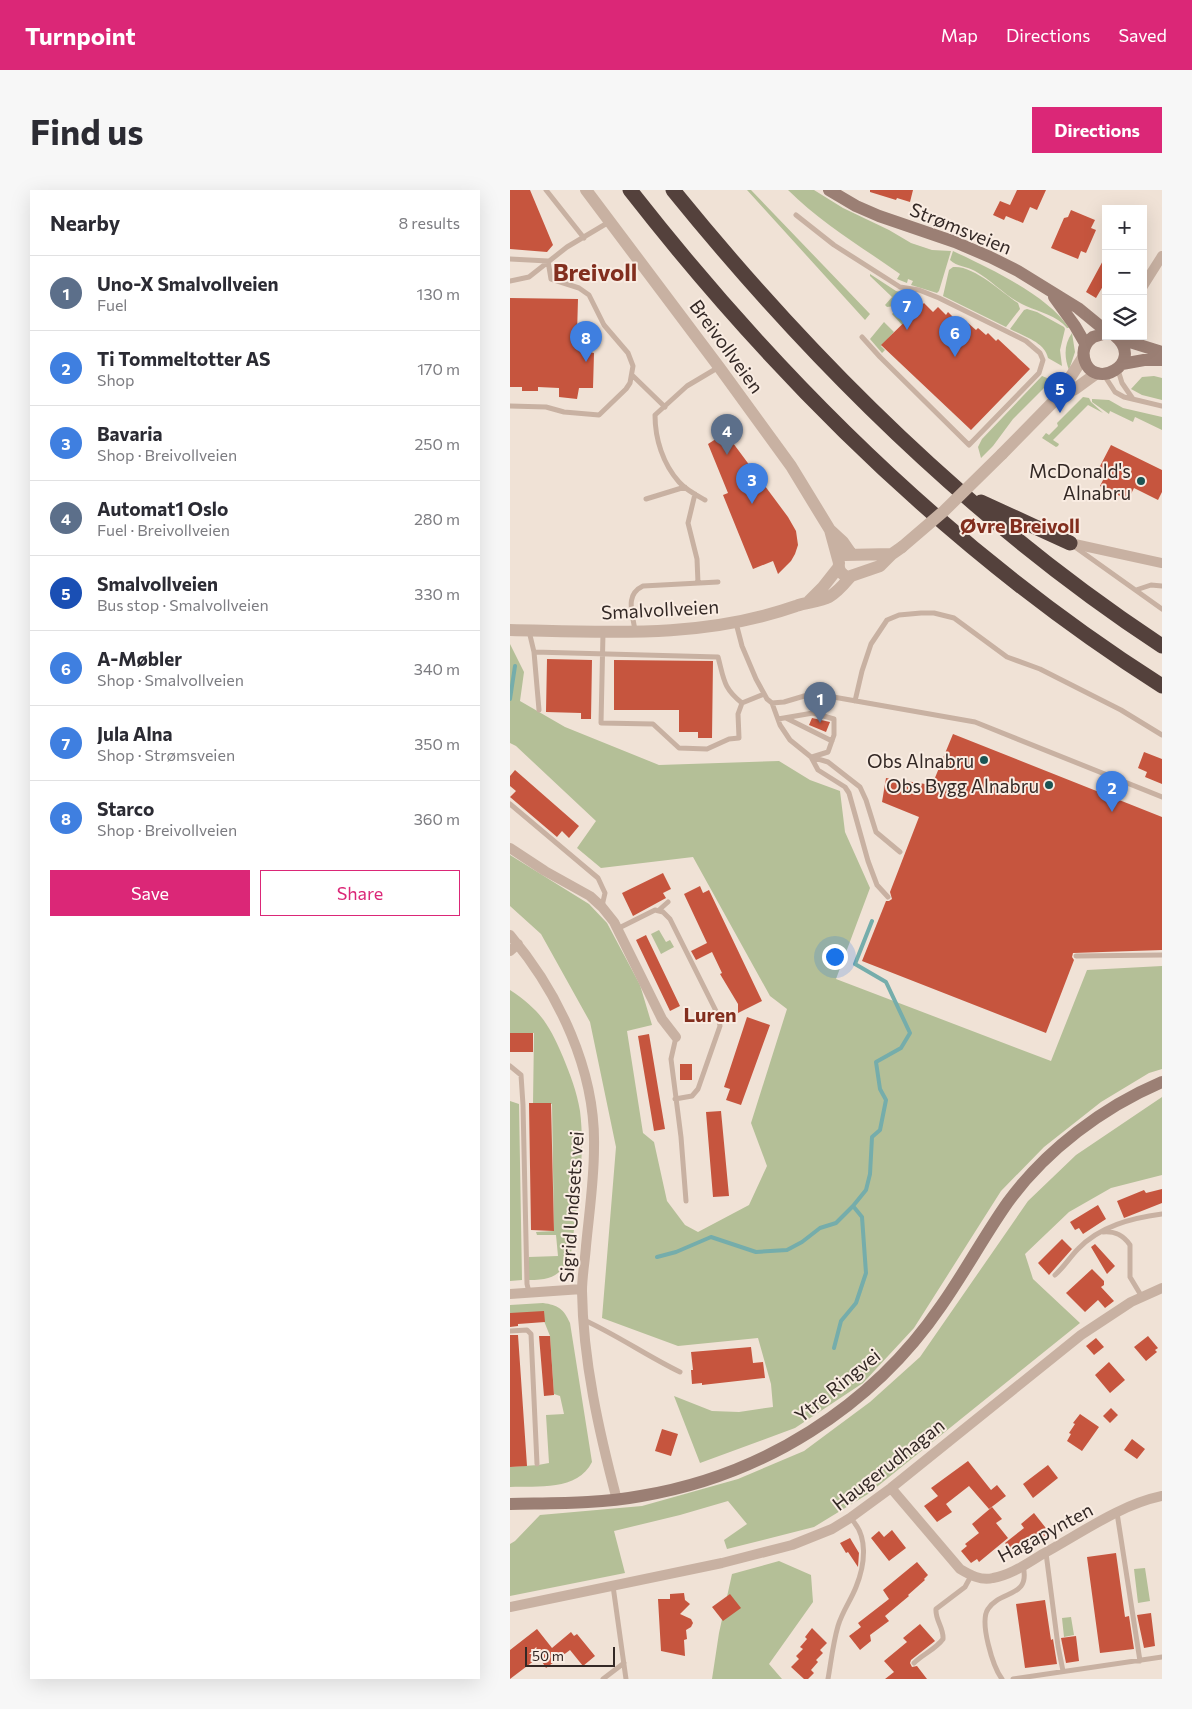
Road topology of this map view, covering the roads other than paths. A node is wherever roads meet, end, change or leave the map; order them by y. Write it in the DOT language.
graph roads {
  1 [pos="546,190"];
  2 [pos="586,190"];
  3 [pos="630,190"];
  4 [pos="674,190"];
  5 [pos="828,190"];
  6 [pos="796,215"];
  7 [pos="609,222"];
  8 [pos="584,238"];
  9 [pos="510,259"];
  10 [pos="1160,260"];
  11 [pos="548,261"];
  12 [pos="1147,280"];
  13 [pos="510,281"];
  14 [pos="1050,293"];
  15 [pos="1102,328"];
  16 [pos="1102,336"];
  17 [pos="862,337"];
  18 [pos="1118,340"];
  19 [pos="1126,340"];
  20 [pos="1085,350"];
  21 [pos="1162,352"];
  22 [pos="1162,360"];
  23 [pos="1120,366"];
  24 [pos="719,367"];
  25 [pos="1100,373"];
  26 [pos="632,375"];
  27 [pos="1057,398"];
  28 [pos="1134,400"];
  29 [pos="510,406"];
  30 [pos="1162,406"];
  31 [pos="665,407"];
  32 [pos="685,488"];
  33 [pos="696,494"];
  34 [pos="963,494"];
  35 [pos="646,500"];
  36 [pos="705,500"];
  37 [pos="830,530"];
  38 [pos="1070,543"];
  39 [pos="897,551"];
  40 [pos="854,556"];
  41 [pos="1162,562"];
  42 [pos="838,565"];
  43 [pos="854,575"];
  44 [pos="718,582"];
  45 [pos="698,583"];
  46 [pos="1162,586"];
  47 [pos="1136,590"];
  48 [pos="808,602"];
  49 [pos="1162,609"];
  50 [pos="736,623"];
  51 [pos="510,630"];
  52 [pos="529,631"];
  53 [pos="636,631"];
  54 [pos="603,632"];
  55 [pos="1162,646"];
  56 [pos="534,652"];
  57 [pos="603,654"];
  58 [pos="1162,686"];
  59 [pos="764,694"];
  60 [pos="857,702"];
  61 [pos="742,703"];
  62 [pos="772,703"];
  63 [pos="539,710"];
  64 [pos="785,718"];
  65 [pos="778,719"];
  66 [pos="1162,734"];
  67 [pos="832,741"];
  68 [pos="811,757"];
  69 [pos="1162,797"];
  70 [pos="510,804"];
  71 [pos="510,848"];
  72 [pos="900,852"];
  73 [pos="888,897"];
  74 [pos="668,902"];
  75 [pos="602,906"];
  76 [pos="659,910"];
  77 [pos="617,929"];
  78 [pos="510,935"];
  79 [pos="514,948"];
  80 [pos="1162,954"];
  81 [pos="1076,956"];
  82 [pos="676,1037"];
  83 [pos="510,1066"];
  84 [pos="1162,1082"];
  85 [pos="675,1099"];
  86 [pos="686,1201"];
  87 [pos="1162,1214"];
  88 [pos="1097,1234"];
  89 [pos="1055,1275"];
  90 [pos="1162,1288"];
  91 [pos="582,1289"];
  92 [pos="529,1293"];
  93 [pos="510,1294"];
  94 [pos="1142,1297"];
  95 [pos="583,1320"];
  96 [pos="510,1331"];
  97 [pos="680,1372"];
  98 [pos="538,1464"];
  99 [pos="891,1488"];
  100 [pos="1162,1496"];
  101 [pos="617,1500"];
  102 [pos="510,1504"];
  103 [pos="1117,1512"];
  104 [pos="850,1518"];
  105 [pos="1046,1553"];
  106 [pos="1022,1566"];
  107 [pos="971,1576"];
  108 [pos="614,1586"];
  109 [pos="510,1607"];
  110 [pos="1162,1657"];
  111 [pos="1140,1660"];
  112 [pos="624,1663"];
  113 [pos="914,1663"];
  114 [pos="1063,1671"];
  115 [pos="603,1679"];
  116 [pos="626,1679"];
  117 [pos="828,1679"];
  118 [pos="1002,1679"];
  119 [pos="1013,1679"];
  1 -- 8 [label="lane"];
  2 -- 7 [label="street, Breivollveien"];
  3 -- 58 [label="highway"];
  4 -- 34 [label="highway"];
  5 -- 14 [label="main road, Strømsveien"];
  6 -- 17 [label="lane"];
  7 -- 8 [label="lane"];
  7 -- 24 [label="street, Breivollveien"];
  8 -- 11 [label="lane"];
  9 -- 11 [label="lane"];
  10 -- 12 [label="street"];
  11 -- 13 [label="lane"];
  11 -- 26 [label="lane"];
  14 -- 15 [label="main road, Strømsveien"];
  14 -- 20 [label="main road, Strømsveien"];
  16 -- 20 [label="main road"];
  18 -- 23 [label="main road"];
  19 -- 21 [label="main road, Strømsveien"];
  20 -- 25 [label="main road"];
  20 -- 27 [label="street, Smalvollveien"];
  22 -- 23 [label="main road"];
  23 -- 25 [label="main road"];
  23 -- 28 [label="lane"];
  24 -- 31 [label="lane"];
  24 -- 37 [label="street, Breivollveien"];
  25 -- 27 [label="street, Smalvollveien"];
  25 -- 28 [label="lane"];
  26 -- 29 [label="lane"];
  26 -- 31 [label="lane"];
  27 -- 39 [label="street, Smalvollveien, bridge"];
  28 -- 30 [label="lane"];
  31 -- 32 [label="lane"];
  32 -- 33 [label="lane"];
  32 -- 35 [label="lane"];
  33 -- 36 [label="lane"];
  33 -- 45 [label="lane"];
  34 -- 38 [label="highway"];
  34 -- 55 [label="highway"];
  37 -- 40 [label="street, Breivollveien"];
  37 -- 42 [label="street, Breivollveien"];
  38 -- 41 [label="street"];
  38 -- 47 [label="lane"];
  39 -- 40 [label="street, Smalvollveien"];
  39 -- 43 [label="street, Smalvollveien"];
  40 -- 42 [label="street, Smalvollveien"];
  40 -- 43 [label="street"];
  42 -- 43 [label="street"];
  42 -- 48 [label="street, Smalvollveien"];
  43 -- 48 [label="street, Smalvollveien"];
  44 -- 45 [label="lane"];
  45 -- 53 [label="lane"];
  46 -- 47 [label="lane"];
  47 -- 49 [label="lane"];
  48 -- 50 [label="street, Smalvollveien"];
  50 -- 53 [label="street, Smalvollveien"];
  50 -- 59 [label="lane"];
  51 -- 52 [label="street, Smalvollveien"];
  52 -- 54 [label="street, Smalvollveien"];
  52 -- 56 [label="lane"];
  53 -- 54 [label="street, Smalvollveien"];
  54 -- 57 [label="lane"];
  56 -- 57 [label="lane"];
  56 -- 63 [label="lane"];
  57 -- 61 [label="lane"];
  57 -- 61 [label="lane"];
  59 -- 61 [label="lane"];
  59 -- 62 [label="lane"];
  60 -- 62 [label="lane"];
  60 -- 66 [label="lane"];
  60 -- 69 [label="lane"];
  62 -- 65 [label="lane"];
  64 -- 65 [label="lane"];
  64 -- 67 [label="lane"];
  64 -- 67 [label="lane"];
  65 -- 68 [label="lane"];
  67 -- 68 [label="lane"];
  68 -- 72 [label="lane"];
  68 -- 73 [label="lane"];
  70 -- 75 [label="lane"];
  71 -- 75 [label="street"];
  74 -- 76 [label="lane"];
  75 -- 77 [label="street"];
  76 -- 77 [label="lane"];
  76 -- 85 [label="lane"];
  77 -- 82 [label="street"];
  78 -- 79 [label="street, Sigrid Undsets vei"];
  79 -- 91 [label="street, Sigrid Undsets vei"];
  80 -- 81 [label="lane"];
  82 -- 85 [label="lane"];
  83 -- 92 [label="lane"];
  84 -- 101 [label="main road, Ytre Ringvei"];
  85 -- 86 [label="lane"];
  87 -- 88 [label="lane"];
  88 -- 89 [label="lane"];
  88 -- 94 [label="lane"];
  90 -- 94 [label="street, Haugerudhagan"];
  91 -- 92 [label="street"];
  91 -- 95 [label="street, Sigrid Undsets vei"];
  92 -- 93 [label="street"];
  94 -- 99 [label="street, Haugerudhagan"];
  95 -- 97 [label="lane"];
  95 -- 101 [label="street, Sigrid Undsets vei"];
  96 -- 98 [label="lane"];
  99 -- 104 [label="street, Haugerudhagan"];
  99 -- 107 [label="street"];
  100 -- 103 [label="street, Hagapynten"];
  101 -- 102 [label="main road, Ytre Ringvei"];
  103 -- 105 [label="street, Hagapynten"];
  103 -- 111 [label="lane"];
  104 -- 108 [label="street, Haugerudhagan"];
  104 -- 117 [label="lane"];
  105 -- 106 [label="street, Hagapynten"];
  105 -- 114 [label="lane"];
  106 -- 107 [label="street, Hagapynten"];
  106 -- 118 [label="lane"];
  107 -- 113 [label="lane"];
  108 -- 109 [label="street, Haugerudhagan"];
  108 -- 112 [label="lane"];
  110 -- 111 [label="lane"];
  111 -- 114 [label="lane"];
  112 -- 115 [label="lane"];
  112 -- 116 [label="lane"];
  114 -- 119 [label="lane"];
}
